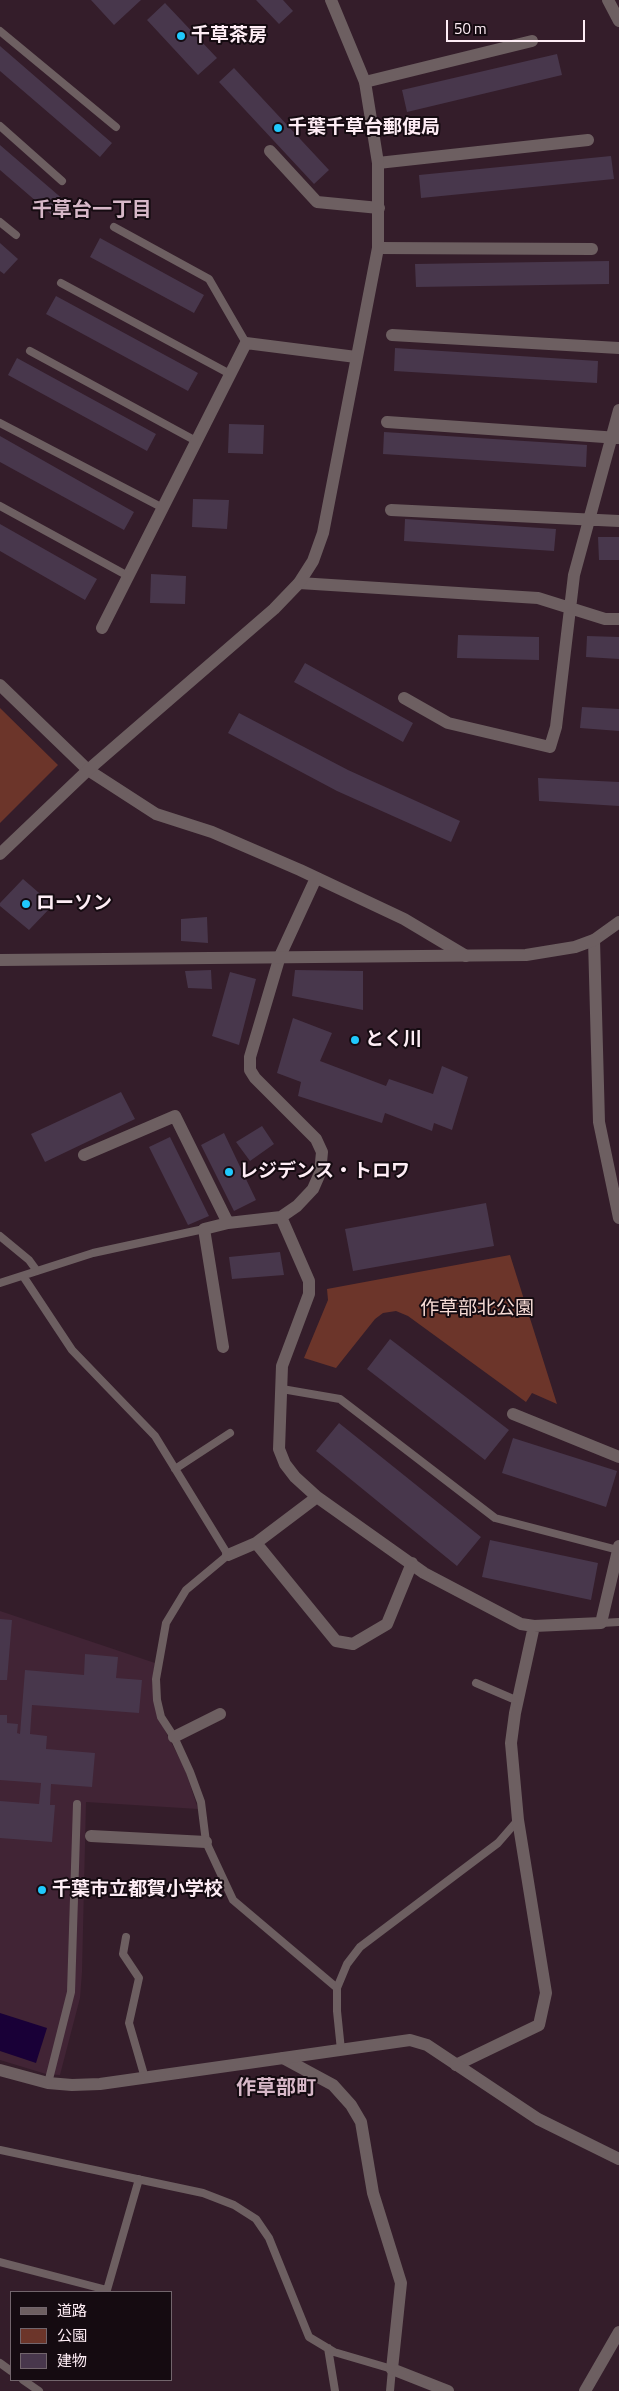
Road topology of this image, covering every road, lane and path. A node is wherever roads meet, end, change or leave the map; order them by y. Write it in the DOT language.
graph roads {
  1 [pos="331,0"];
  2 [pos="608,0"];
  3 [pos="619,21"];
  4 [pos="0,31"];
  5 [pos="532,41"];
  6 [pos="365,82"];
  7 [pos="0,126"];
  8 [pos="116,127"];
  9 [pos="588,140"];
  10 [pos="270,151"];
  11 [pos="378,163"];
  12 [pos="62,180"];
  13 [pos="379,208"];
  14 [pos="0,222"];
  15 [pos="114,227"];
  16 [pos="16,235"];
  17 [pos="378,248"];
  18 [pos="592,249"];
  19 [pos="61,283"];
  20 [pos="392,335"];
  21 [pos="246,343"];
  22 [pos="619,348"];
  23 [pos="30,351"];
  24 [pos="356,357"];
  25 [pos="230,374"];
  26 [pos="619,410"];
  27 [pos="388,422"];
  28 [pos="0,423"];
  29 [pos="615,438"];
  30 [pos="196,442"];
  31 [pos="0,506"];
  32 [pos="163,508"];
  33 [pos="391,510"];
  34 [pos="589,520"];
  35 [pos="619,521"];
  36 [pos="128,576"];
  37 [pos="299,582"];
  38 [pos="570,608"];
  39 [pos="619,619"];
  40 [pos="102,628"];
  41 [pos="0,685"];
  42 [pos="404,698"];
  43 [pos="88,770"];
  44 [pos="0,854"];
  45 [pos="316,878"];
  46 [pos="619,922"];
  47 [pos="594,940"];
  48 [pos="280,956"];
  49 [pos="466,956"];
  50 [pos="0,960"];
  51 [pos="84,1155"];
  52 [pos="281,1216"];
  53 [pos="619,1218"];
  54 [pos="228,1223"];
  55 [pos="204,1229"];
  56 [pos="0,1236"];
  57 [pos="37,1271"];
  58 [pos="22,1276"];
  59 [pos="0,1283"];
  60 [pos="223,1347"];
  61 [pos="282,1389"];
  62 [pos="513,1414"];
  63 [pos="230,1433"];
  64 [pos="619,1457"];
  65 [pos="175,1469"];
  66 [pos="318,1497"];
  67 [pos="256,1543"];
  68 [pos="618,1548"];
  69 [pos="228,1555"];
  70 [pos="412,1563"];
  71 [pos="619,1622"];
  72 [pos="601,1624"];
  73 [pos="534,1626"];
  74 [pos="476,1683"];
  75 [pos="518,1701"];
  76 [pos="220,1714"];
  77 [pos="174,1737"];
  78 [pos="77,1804"];
  79 [pos="518,1820"];
  80 [pos="91,1836"];
  81 [pos="206,1842"];
  82 [pos="126,1937"];
  83 [pos="338,1988"];
  84 [pos="341,2050"];
  85 [pos="283,2058"];
  86 [pos="456,2065"];
  87 [pos="0,2070"];
  88 [pos="145,2078"];
  89 [pos="48,2082"];
  90 [pos="0,2150"];
  91 [pos="619,2159"];
  92 [pos="139,2179"];
  93 [pos="0,2262"];
  94 [pos="619,2332"];
  95 [pos="328,2348"];
  96 [pos="392,2369"];
  97 [pos="24,2381"];
  98 [pos="39,2391"];
  99 [pos="335,2391"];
  100 [pos="390,2391"];
  101 [pos="448,2391"];
  102 [pos="585,2391"];
  1 -- 6 [label="street"];
  2 -- 3 [label="street"];
  4 -- 8 [label="lane"];
  5 -- 6 [label="street"];
  6 -- 11 [label="street"];
  7 -- 12 [label="lane"];
  9 -- 11 [label="street"];
  10 -- 13 [label="street"];
  11 -- 13 [label="street"];
  13 -- 17 [label="street"];
  14 -- 16 [label="lane"];
  15 -- 21 [label="lane"];
  17 -- 18 [label="street"];
  17 -- 24 [label="street"];
  19 -- 25 [label="lane"];
  20 -- 22 [label="street"];
  21 -- 24 [label="street"];
  21 -- 25 [label="street"];
  23 -- 30 [label="lane"];
  24 -- 37 [label="street"];
  25 -- 30 [label="street"];
  26 -- 29 [label="street"];
  27 -- 29 [label="street"];
  28 -- 32 [label="lane"];
  29 -- 34 [label="street"];
  30 -- 32 [label="street"];
  31 -- 36 [label="lane"];
  32 -- 36 [label="street"];
  33 -- 34 [label="street"];
  34 -- 35 [label="street"];
  34 -- 38 [label="street"];
  36 -- 40 [label="street"];
  37 -- 38 [label="street"];
  37 -- 43 [label="street"];
  38 -- 39 [label="street"];
  38 -- 42 [label="street"];
  41 -- 43 [label="street"];
  43 -- 44 [label="street"];
  43 -- 45 [label="street"];
  45 -- 48 [label="street"];
  45 -- 49 [label="street"];
  46 -- 47 [label="street"];
  47 -- 49 [label="street"];
  47 -- 53 [label="street"];
  48 -- 49 [label="street"];
  48 -- 50 [label="street"];
  48 -- 52 [label="street"];
  51 -- 54 [label="street"];
  52 -- 54 [label="street"];
  52 -- 61 [label="street"];
  54 -- 55 [label="street"];
  55 -- 57 [label="lane"];
  55 -- 60 [label="street"];
  56 -- 57 [label="lane"];
  57 -- 58 [label="lane"];
  58 -- 59 [label="lane"];
  58 -- 65 [label="lane"];
  61 -- 66 [label="street"];
  61 -- 68 [label="lane"];
  62 -- 64 [label="street"];
  63 -- 65 [label="lane"];
  65 -- 69 [label="lane"];
  66 -- 67 [label="street"];
  66 -- 70 [label="street"];
  67 -- 69 [label="street"];
  67 -- 70 [label="street"];
  68 -- 72 [label="street"];
  69 -- 77 [label="lane"];
  70 -- 73 [label="street"];
  71 -- 72 [label="lane"];
  72 -- 73 [label="street"];
  73 -- 75 [label="street"];
  74 -- 75 [label="lane"];
  75 -- 79 [label="street"];
  76 -- 77 [label="street"];
  77 -- 81 [label="lane"];
  78 -- 89 [label="lane"];
  79 -- 83 [label="lane"];
  79 -- 86 [label="street"];
  80 -- 81 [label="street"];
  81 -- 83 [label="lane"];
  82 -- 88 [label="lane"];
  83 -- 84 [label="lane"];
  84 -- 85 [label="street"];
  84 -- 86 [label="street"];
  85 -- 88 [label="street"];
  85 -- 96 [label="street"];
  86 -- 91 [label="street"];
  87 -- 89 [label="street"];
  88 -- 89 [label="street"];
  90 -- 92 [label="lane"];
  92 -- 93 [label="lane"];
  92 -- 95 [label="lane"];
  94 -- 102 [label="street"];
  95 -- 96 [label="lane"];
  95 -- 99 [label="lane"];
  96 -- 100 [label="lane"];
  96 -- 101 [label="street"];
  97 -- 98 [label="lane"];
}
